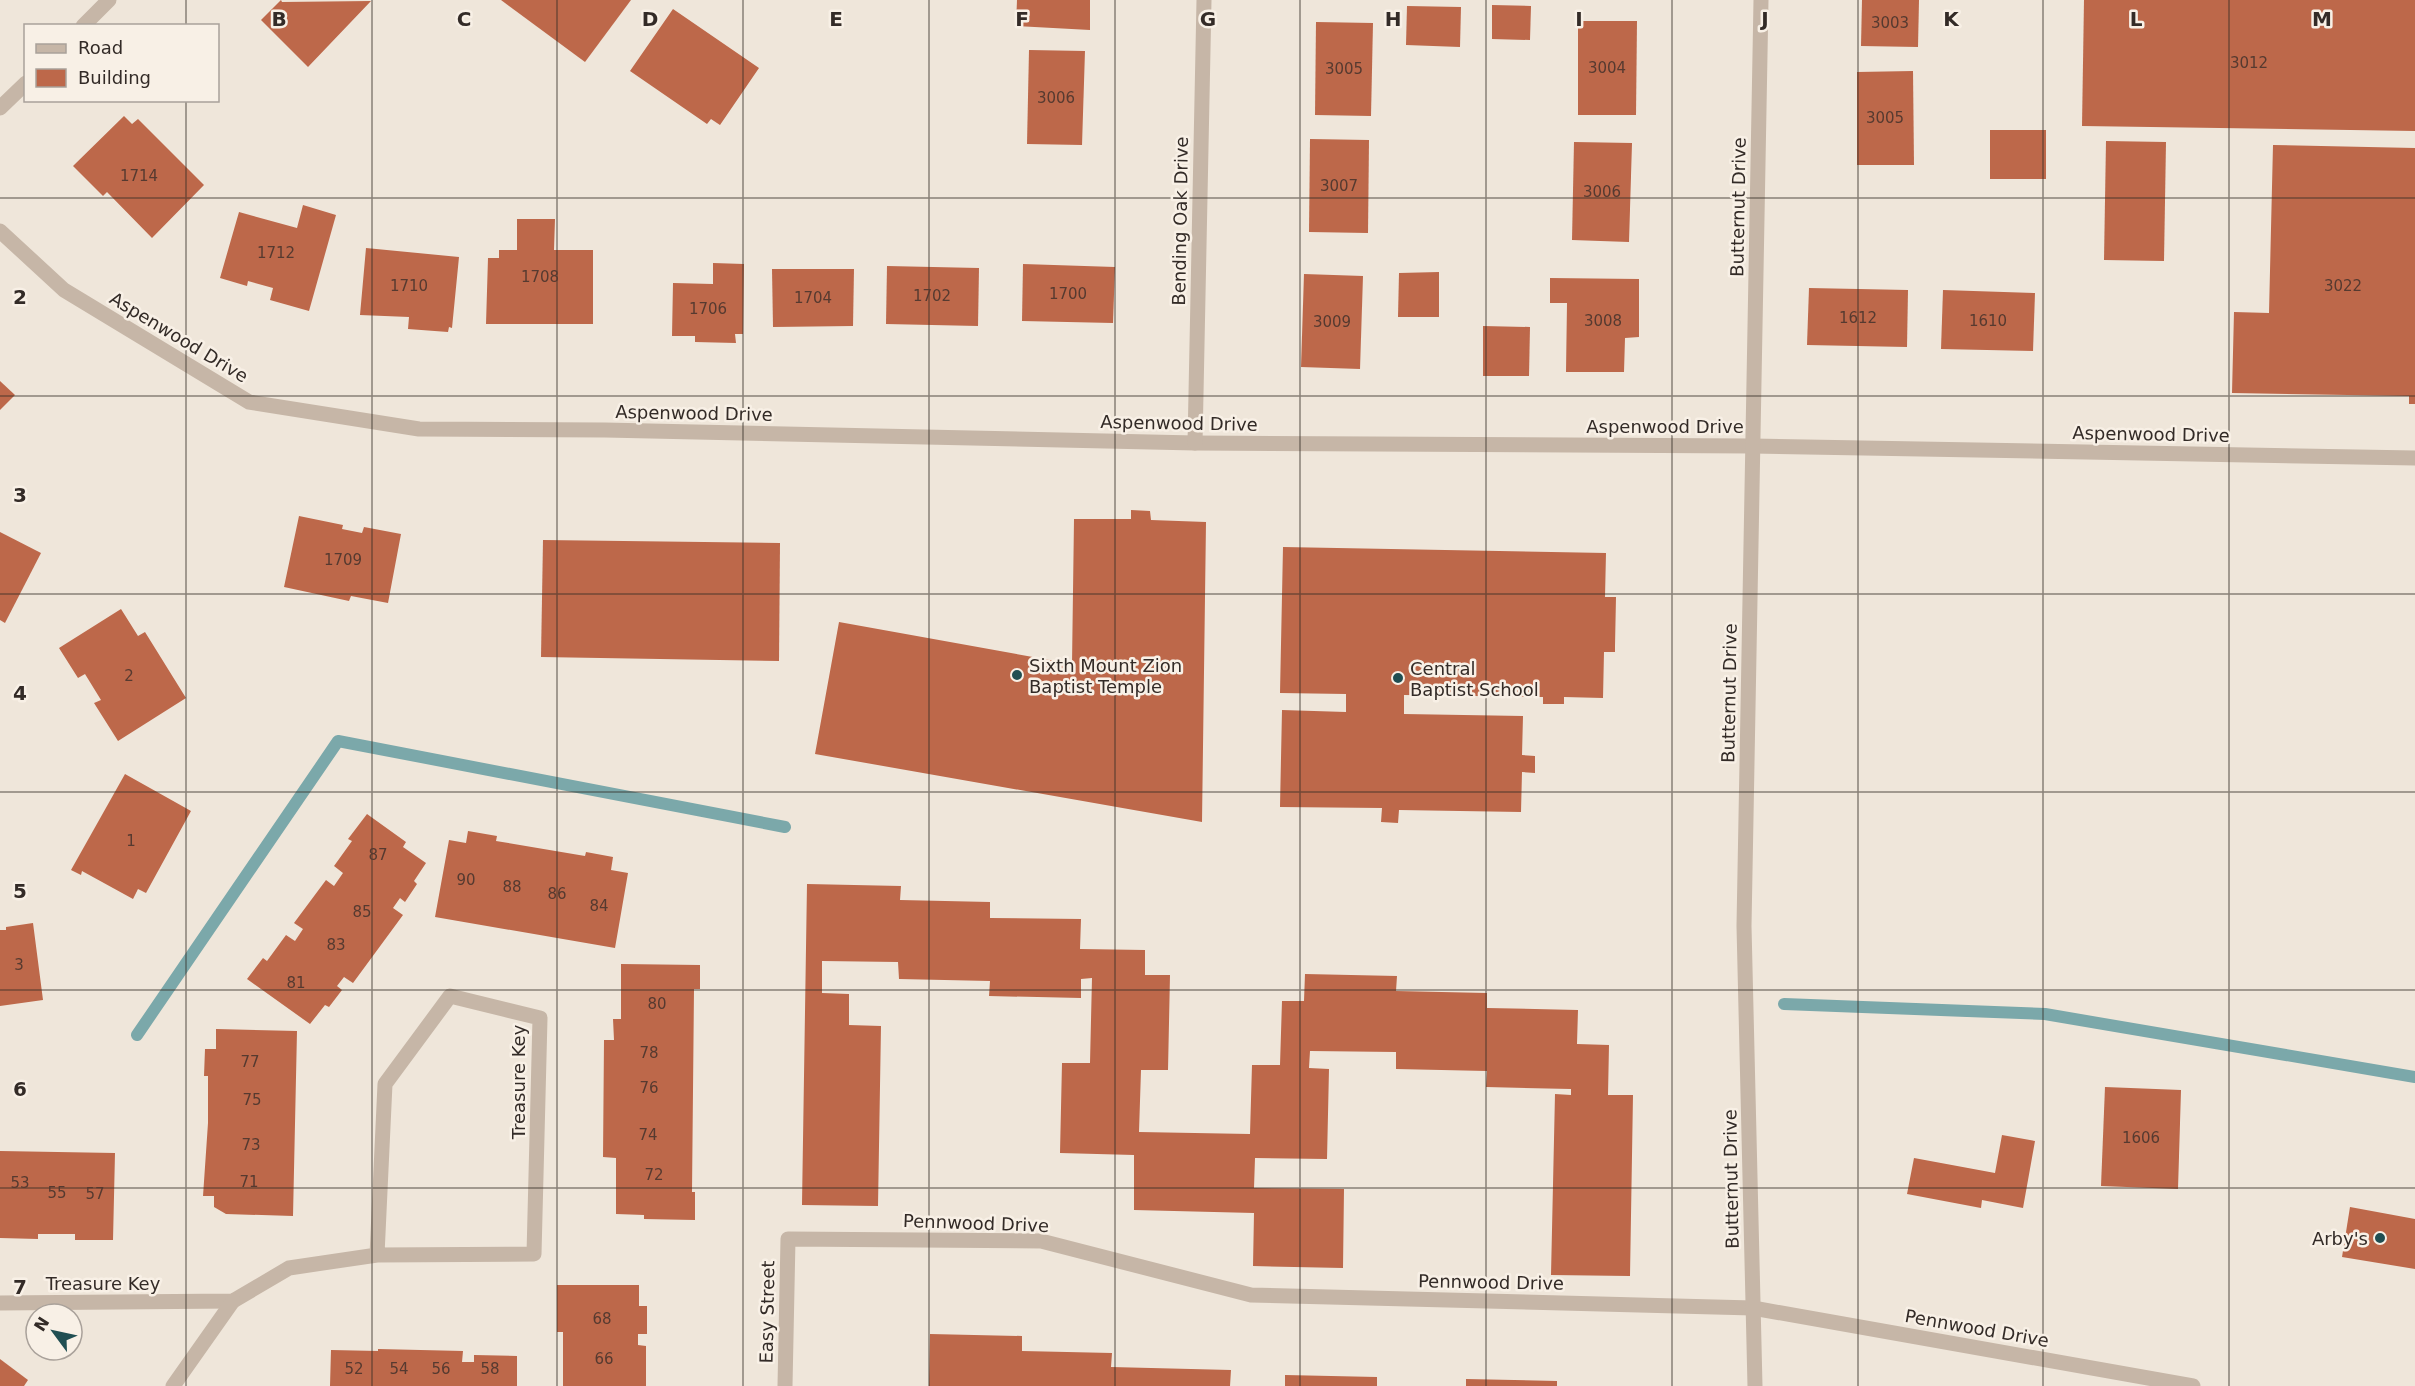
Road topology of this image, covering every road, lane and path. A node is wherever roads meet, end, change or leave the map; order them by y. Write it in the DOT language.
graph roads {
  1 [pos="109,0"];
  2 [pos="1204,0"];
  3 [pos="1761,0"];
  4 [pos="85,24"];
  5 [pos="24,85"];
  6 [pos="0,108"];
  7 [pos="0,231"];
  8 [pos="1195,444"];
  9 [pos="1752,446"];
  10 [pos="2415,458"];
  11 [pos="788,1239"];
  12 [pos="377,1255"];
  13 [pos="233,1301"];
  14 [pos="0,1303"];
  15 [pos="1753,1308"];
  16 [pos="172,1386"];
  17 [pos="785,1386"];
  18 [pos="1755,1386"];
  19 [pos="2193,1386"];
  1 -- 4 [label="street"];
  2 -- 8 [label="street, Bending Oak Drive"];
  3 -- 9 [label="street, Butternut Drive"];
  5 -- 6 [label="street"];
  7 -- 8 [label="street, Aspenwood Drive"];
  8 -- 9 [label="street, Aspenwood Drive"];
  9 -- 10 [label="street, Aspenwood Drive"];
  9 -- 15 [label="street, Butternut Drive"];
  11 -- 15 [label="street, Pennwood Drive"];
  11 -- 17 [label="street, Easy Street"];
  12 -- 12 [label="street, Treasure Key"];
  12 -- 13 [label="street, Treasure Key"];
  13 -- 14 [label="street, Treasure Key"];
  13 -- 16 [label="street"];
  15 -- 18 [label="street, Butternut Drive"];
  15 -- 19 [label="street, Pennwood Drive"];
}
